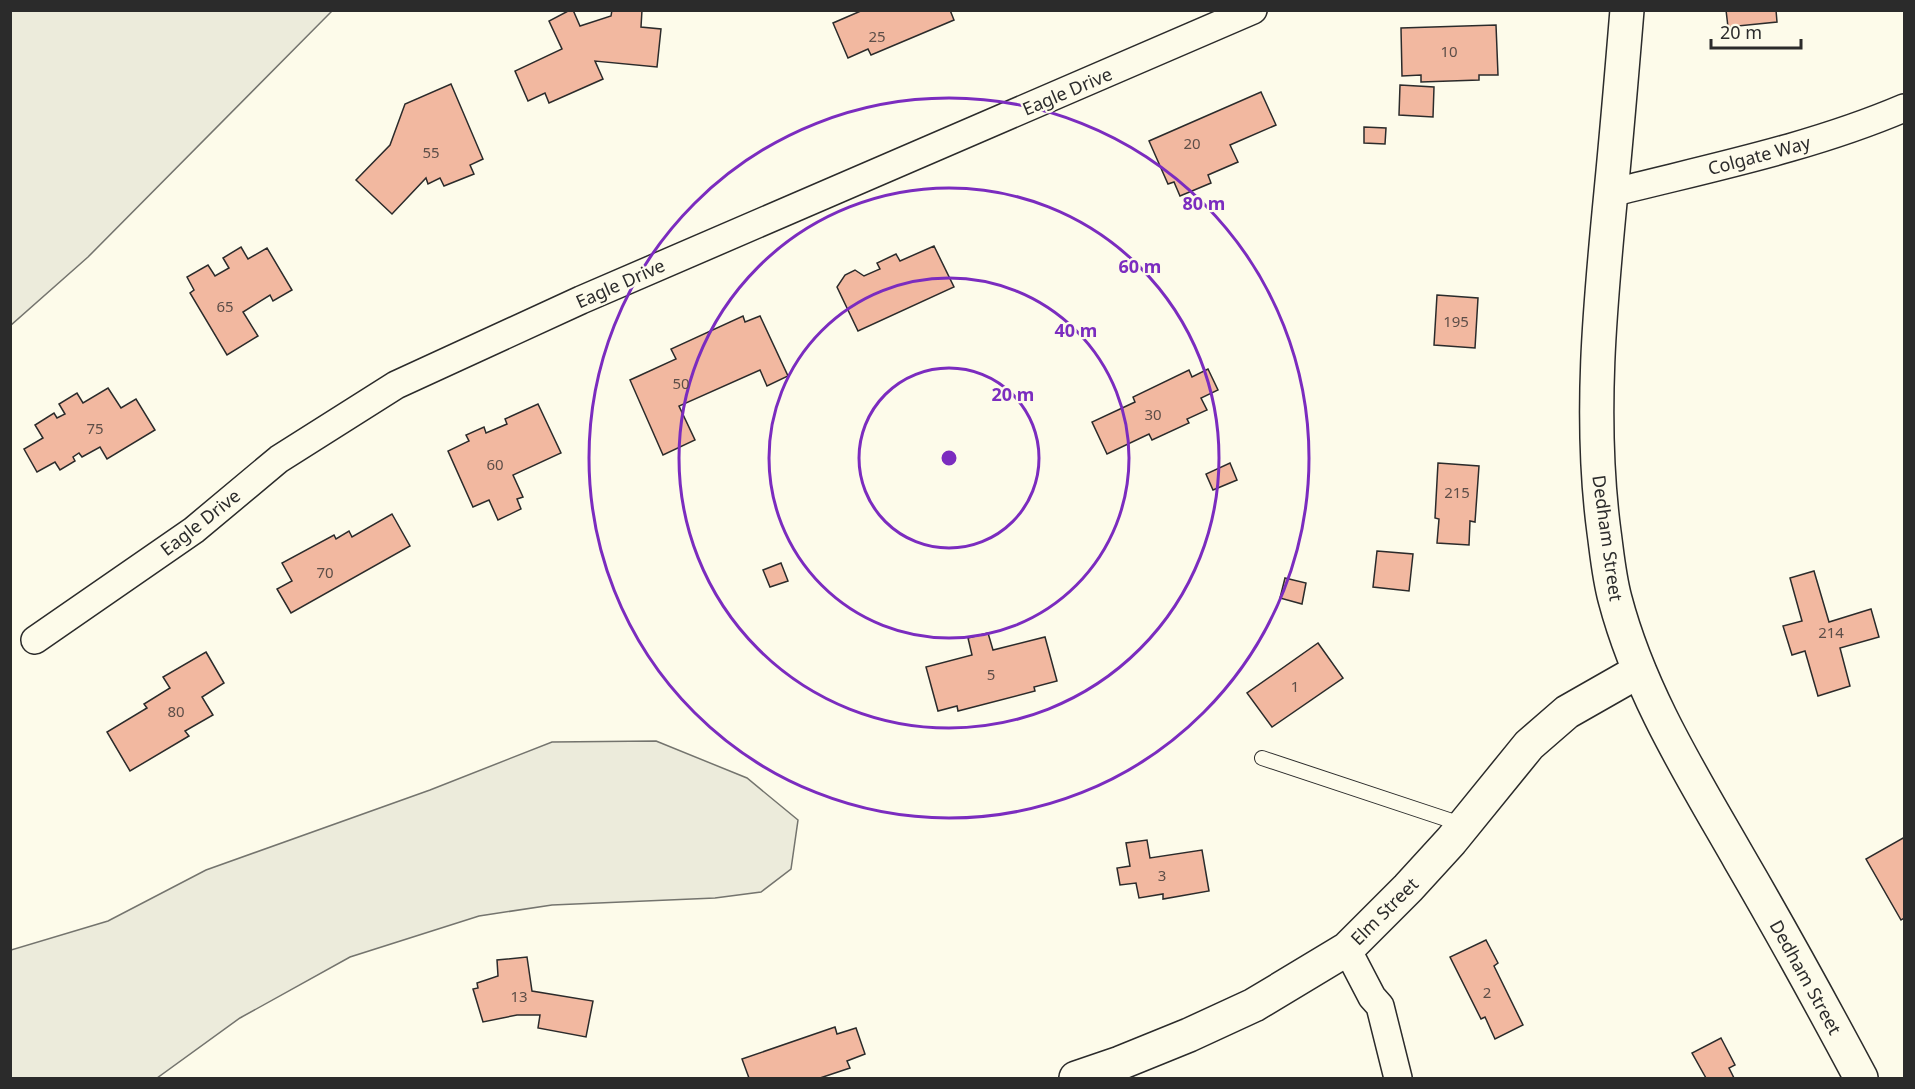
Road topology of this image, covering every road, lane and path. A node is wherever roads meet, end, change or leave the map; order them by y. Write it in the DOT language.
graph roads {
  1 [pos="1253,10"];
  2 [pos="1626,10"];
  3 [pos="1905,108"];
  4 [pos="1611,193"];
  5 [pos="35,640"];
  6 [pos="1639,671"];
  7 [pos="1262,758"];
  8 [pos="1464,825"];
  9 [pos="1347,949"];
  10 [pos="1076,1078"];
  11 [pos="1398,1078"];
  12 [pos="1861,1078"];
  1 -- 5 [label="street, Eagle Drive"];
  2 -- 4 [label="main road, Dedham Street"];
  3 -- 4 [label="street, Colgate Way"];
  4 -- 6 [label="main road, Dedham Street"];
  6 -- 8 [label="main road, Elm Street"];
  6 -- 12 [label="main road, Dedham Street"];
  7 -- 8 [label="lane"];
  8 -- 9 [label="main road, Elm Street"];
  9 -- 10 [label="main road, Elm Street"];
  9 -- 11 [label="street"];
}
